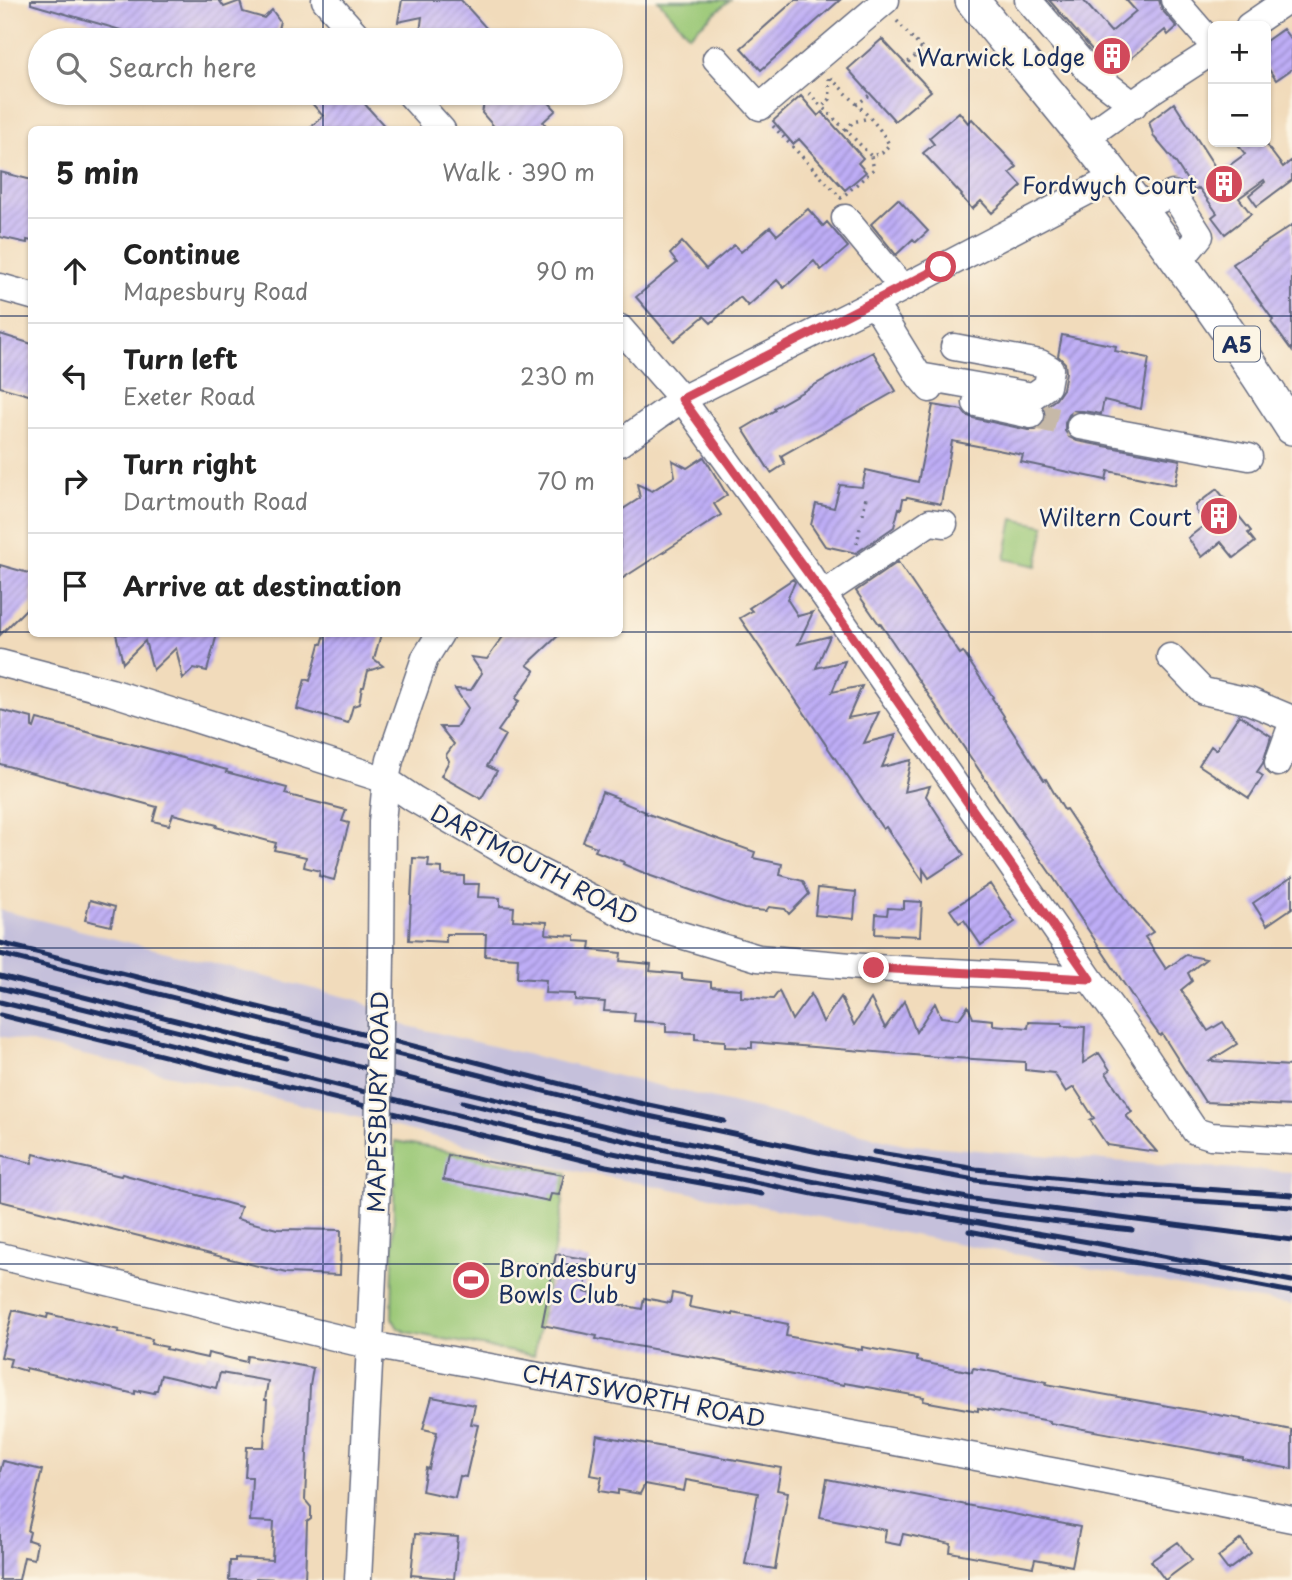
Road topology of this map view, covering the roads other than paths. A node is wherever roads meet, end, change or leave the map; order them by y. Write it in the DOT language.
graph roads {
  1 [pos="325,0"];
  2 [pos="972,0"];
  3 [pos="1028,0"];
  4 [pos="1174,0"];
  5 [pos="1287,0"];
  6 [pos="884,2"];
  7 [pos="1256,21"];
  8 [pos="351,28"];
  9 [pos="1208,39"];
  10 [pos="1208,54"];
  11 [pos="716,59"];
  12 [pos="420,105"];
  13 [pos="1133,105"];
  14 [pos="438,126"];
  15 [pos="1085,138"];
  16 [pos="1115,177"];
  17 [pos="845,218"];
  18 [pos="902,287"];
  19 [pos="0,288"];
  20 [pos="28,295"];
  21 [pos="874,303"];
  22 [pos="623,331"];
  23 [pos="954,347"];
  24 [pos="919,376"];
  25 [pos="682,399"];
  26 [pos="1031,415"];
  27 [pos="1080,426"];
  28 [pos="1292,428"];
  29 [pos="623,441"];
  30 [pos="1249,457"];
  31 [pos="944,524"];
  32 [pos="823,594"];
  33 [pos="438,637"];
  34 [pos="1170,657"];
  35 [pos="0,663"];
  36 [pos="1292,719"];
  37 [pos="1292,724"];
  38 [pos="1278,763"];
  39 [pos="386,779"];
  40 [pos="1090,979"];
  41 [pos="1292,1141"];
  42 [pos="0,1256"];
  43 [pos="370,1345"];
  44 [pos="1292,1519"];
  45 [pos="358,1580"];
  1 -- 8 [label="street"];
  2 -- 15 [label="main road, A5"];
  3 -- 13 [label="street"];
  4 -- 9 [label="street"];
  5 -- 7 [label="street"];
  6 -- 11 [label="street"];
  10 -- 13 [label="street"];
  12 -- 14 [label="street"];
  13 -- 15 [label="street"];
  15 -- 16 [label="main road, A5"];
  16 -- 18 [label="street"];
  16 -- 28 [label="main road, A5"];
  17 -- 18 [label="street"];
  18 -- 21 [label="street"];
  19 -- 20 [label="street"];
  21 -- 24 [label="street"];
  21 -- 25 [label="street"];
  22 -- 25 [label="street"];
  23 -- 24 [label="street"];
  24 -- 26 [label="street"];
  25 -- 29 [label="street"];
  25 -- 32 [label="street"];
  27 -- 30 [label="street"];
  31 -- 32 [label="street"];
  32 -- 40 [label="street"];
  33 -- 39 [label="street, MAPESBURY ROAD"];
  34 -- 36 [label="street"];
  35 -- 39 [label="street, DARTMOUTH ROAD"];
  37 -- 38 [label="street"];
  39 -- 40 [label="street, DARTMOUTH ROAD"];
  39 -- 43 [label="street, MAPESBURY ROAD, bridge"];
  40 -- 41 [label="street"];
  42 -- 43 [label="street, CHATSWORTH ROAD"];
  43 -- 44 [label="street, CHATSWORTH ROAD"];
  43 -- 45 [label="street, MAPESBURY ROAD"];
}
